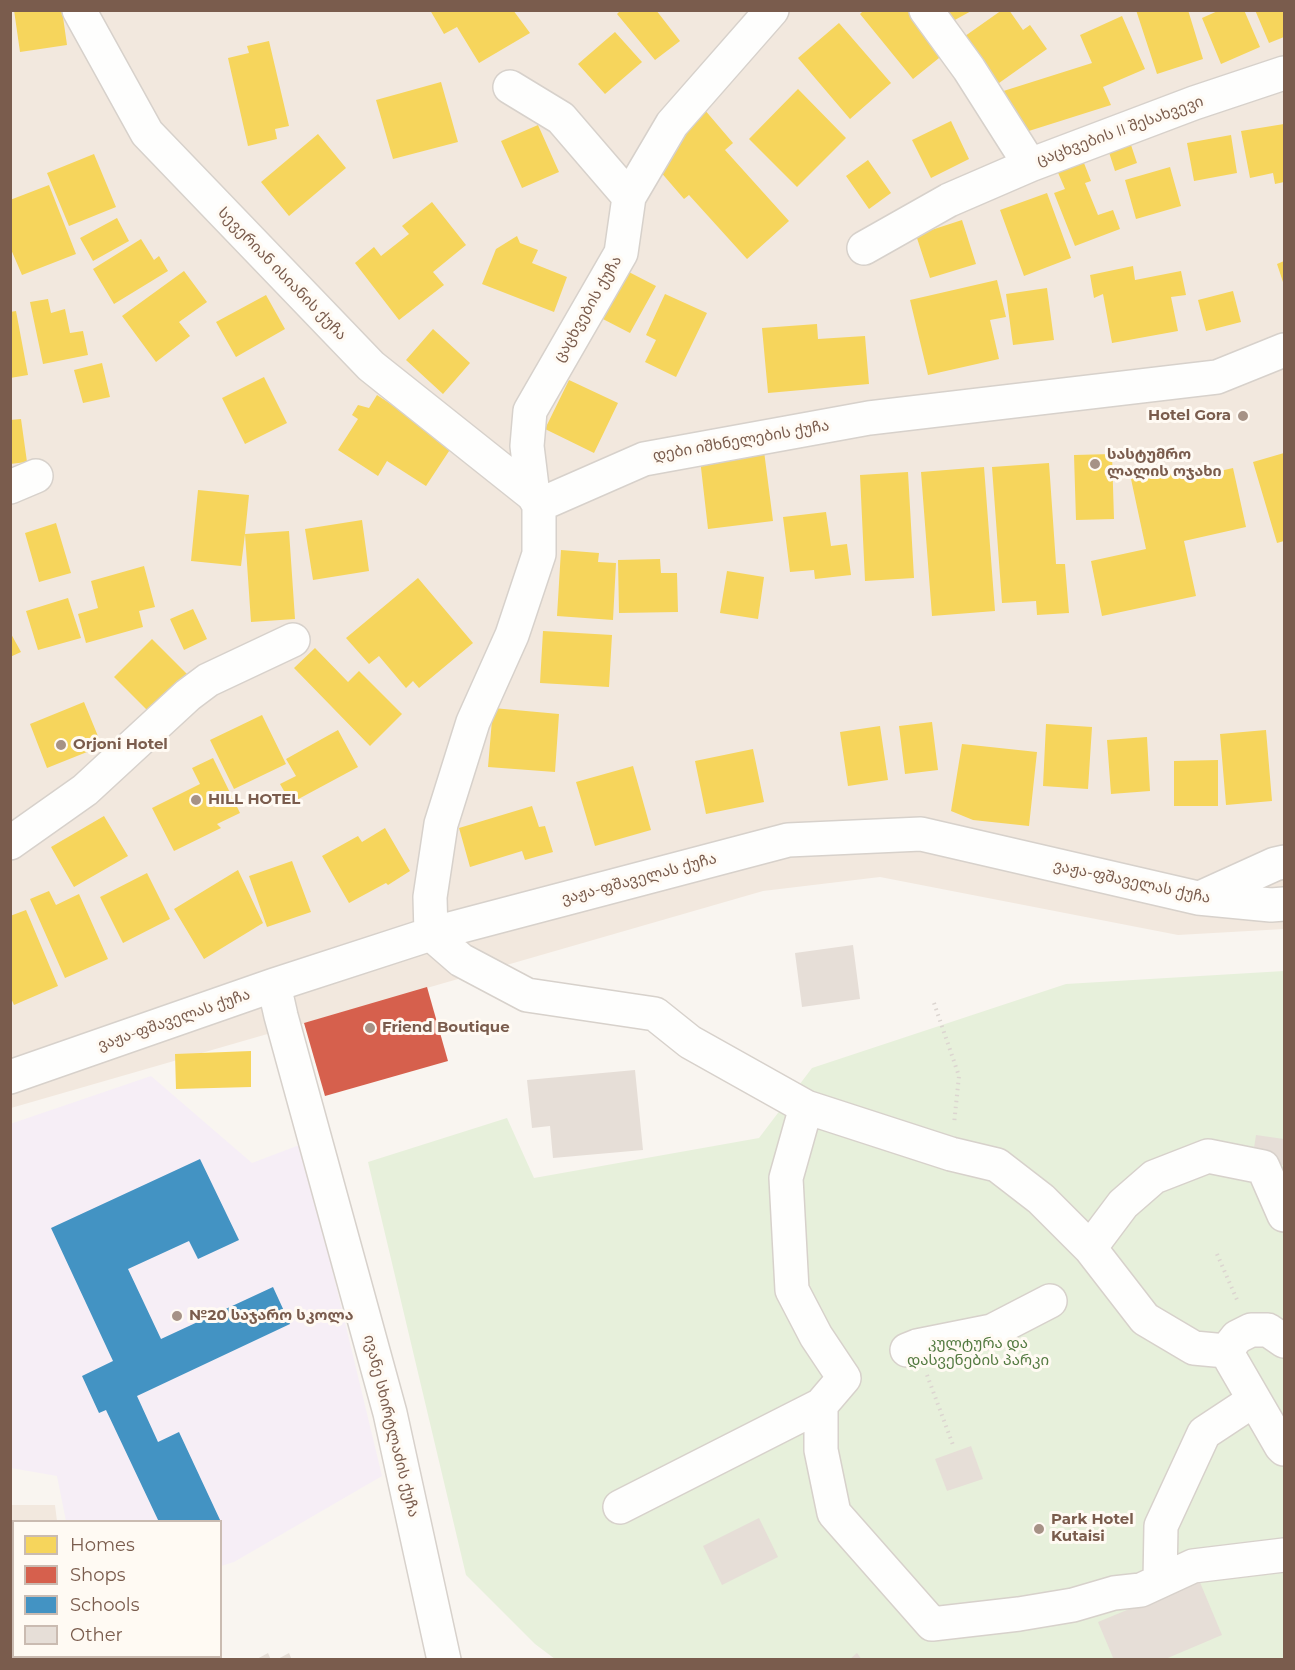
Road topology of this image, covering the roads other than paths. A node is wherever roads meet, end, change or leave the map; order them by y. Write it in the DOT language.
graph roads {
  1 [pos="79,10"];
  2 [pos="772,10"];
  3 [pos="926,10"];
  4 [pos="1284,73"];
  5 [pos="510,87"];
  6 [pos="1030,165"];
  7 [pos="629,197"];
  8 [pos="864,248"];
  9 [pos="1284,350"];
  10 [pos="536,500"];
  11 [pos="293,640"];
  12 [pos="10,843"];
  13 [pos="1284,862"];
  14 [pos="1198,898"];
  15 [pos="1284,904"];
  16 [pos="431,934"];
  17 [pos="274,985"];
  18 [pos="10,1077"];
  19 [pos="807,1107"];
  20 [pos="1284,1215"];
  21 [pos="1090,1248"];
  22 [pos="1050,1301"];
  23 [pos="1284,1341"];
  24 [pos="912,1348"];
  25 [pos="1226,1351"];
  26 [pos="1254,1400"];
  27 [pos="821,1406"];
  28 [pos="1284,1449"];
  29 [pos="620,1507"];
  30 [pos="1284,1555"];
  31 [pos="1160,1581"];
  32 [pos="444,1659"];
  1 -- 10 [label="street, სევერიან ისიანის ქუჩა"];
  2 -- 7 [label="street, ცაცხვების ქუჩა"];
  3 -- 6 [label="street, ცაცხვების II შესახვევი"];
  4 -- 6 [label="street, ცაცხვების II შესახვევი"];
  5 -- 7 [label="street"];
  6 -- 8 [label="street"];
  7 -- 10 [label="street, ცაცხვების ქუჩა"];
  9 -- 10 [label="street, დები იშხნელების ქუჩა"];
  10 -- 16 [label="street"];
  11 -- 12 [label="street"];
  13 -- 14 [label="street"];
  14 -- 15 [label="street, ვაჟა-ფშაველას ქუჩა"];
  14 -- 16 [label="street, ვაჟა-ფშაველას ქუჩა"];
  16 -- 17 [label="street, ვაჟა-ფშაველას ქუჩა"];
  16 -- 19 [label="street"];
  17 -- 18 [label="street, ვაჟა-ფშაველას ქუჩა"];
  17 -- 32 [label="street, ივანე სხირტლაძის ქუჩა"];
  19 -- 21 [label="street"];
  19 -- 27 [label="street"];
  20 -- 21 [label="street"];
  21 -- 25 [label="street"];
  22 -- 24 [label="street"];
  23 -- 25 [label="street"];
  25 -- 26 [label="street"];
  26 -- 28 [label="street"];
  26 -- 31 [label="street"];
  27 -- 29 [label="street"];
  27 -- 31 [label="street"];
  30 -- 31 [label="street"];
}
